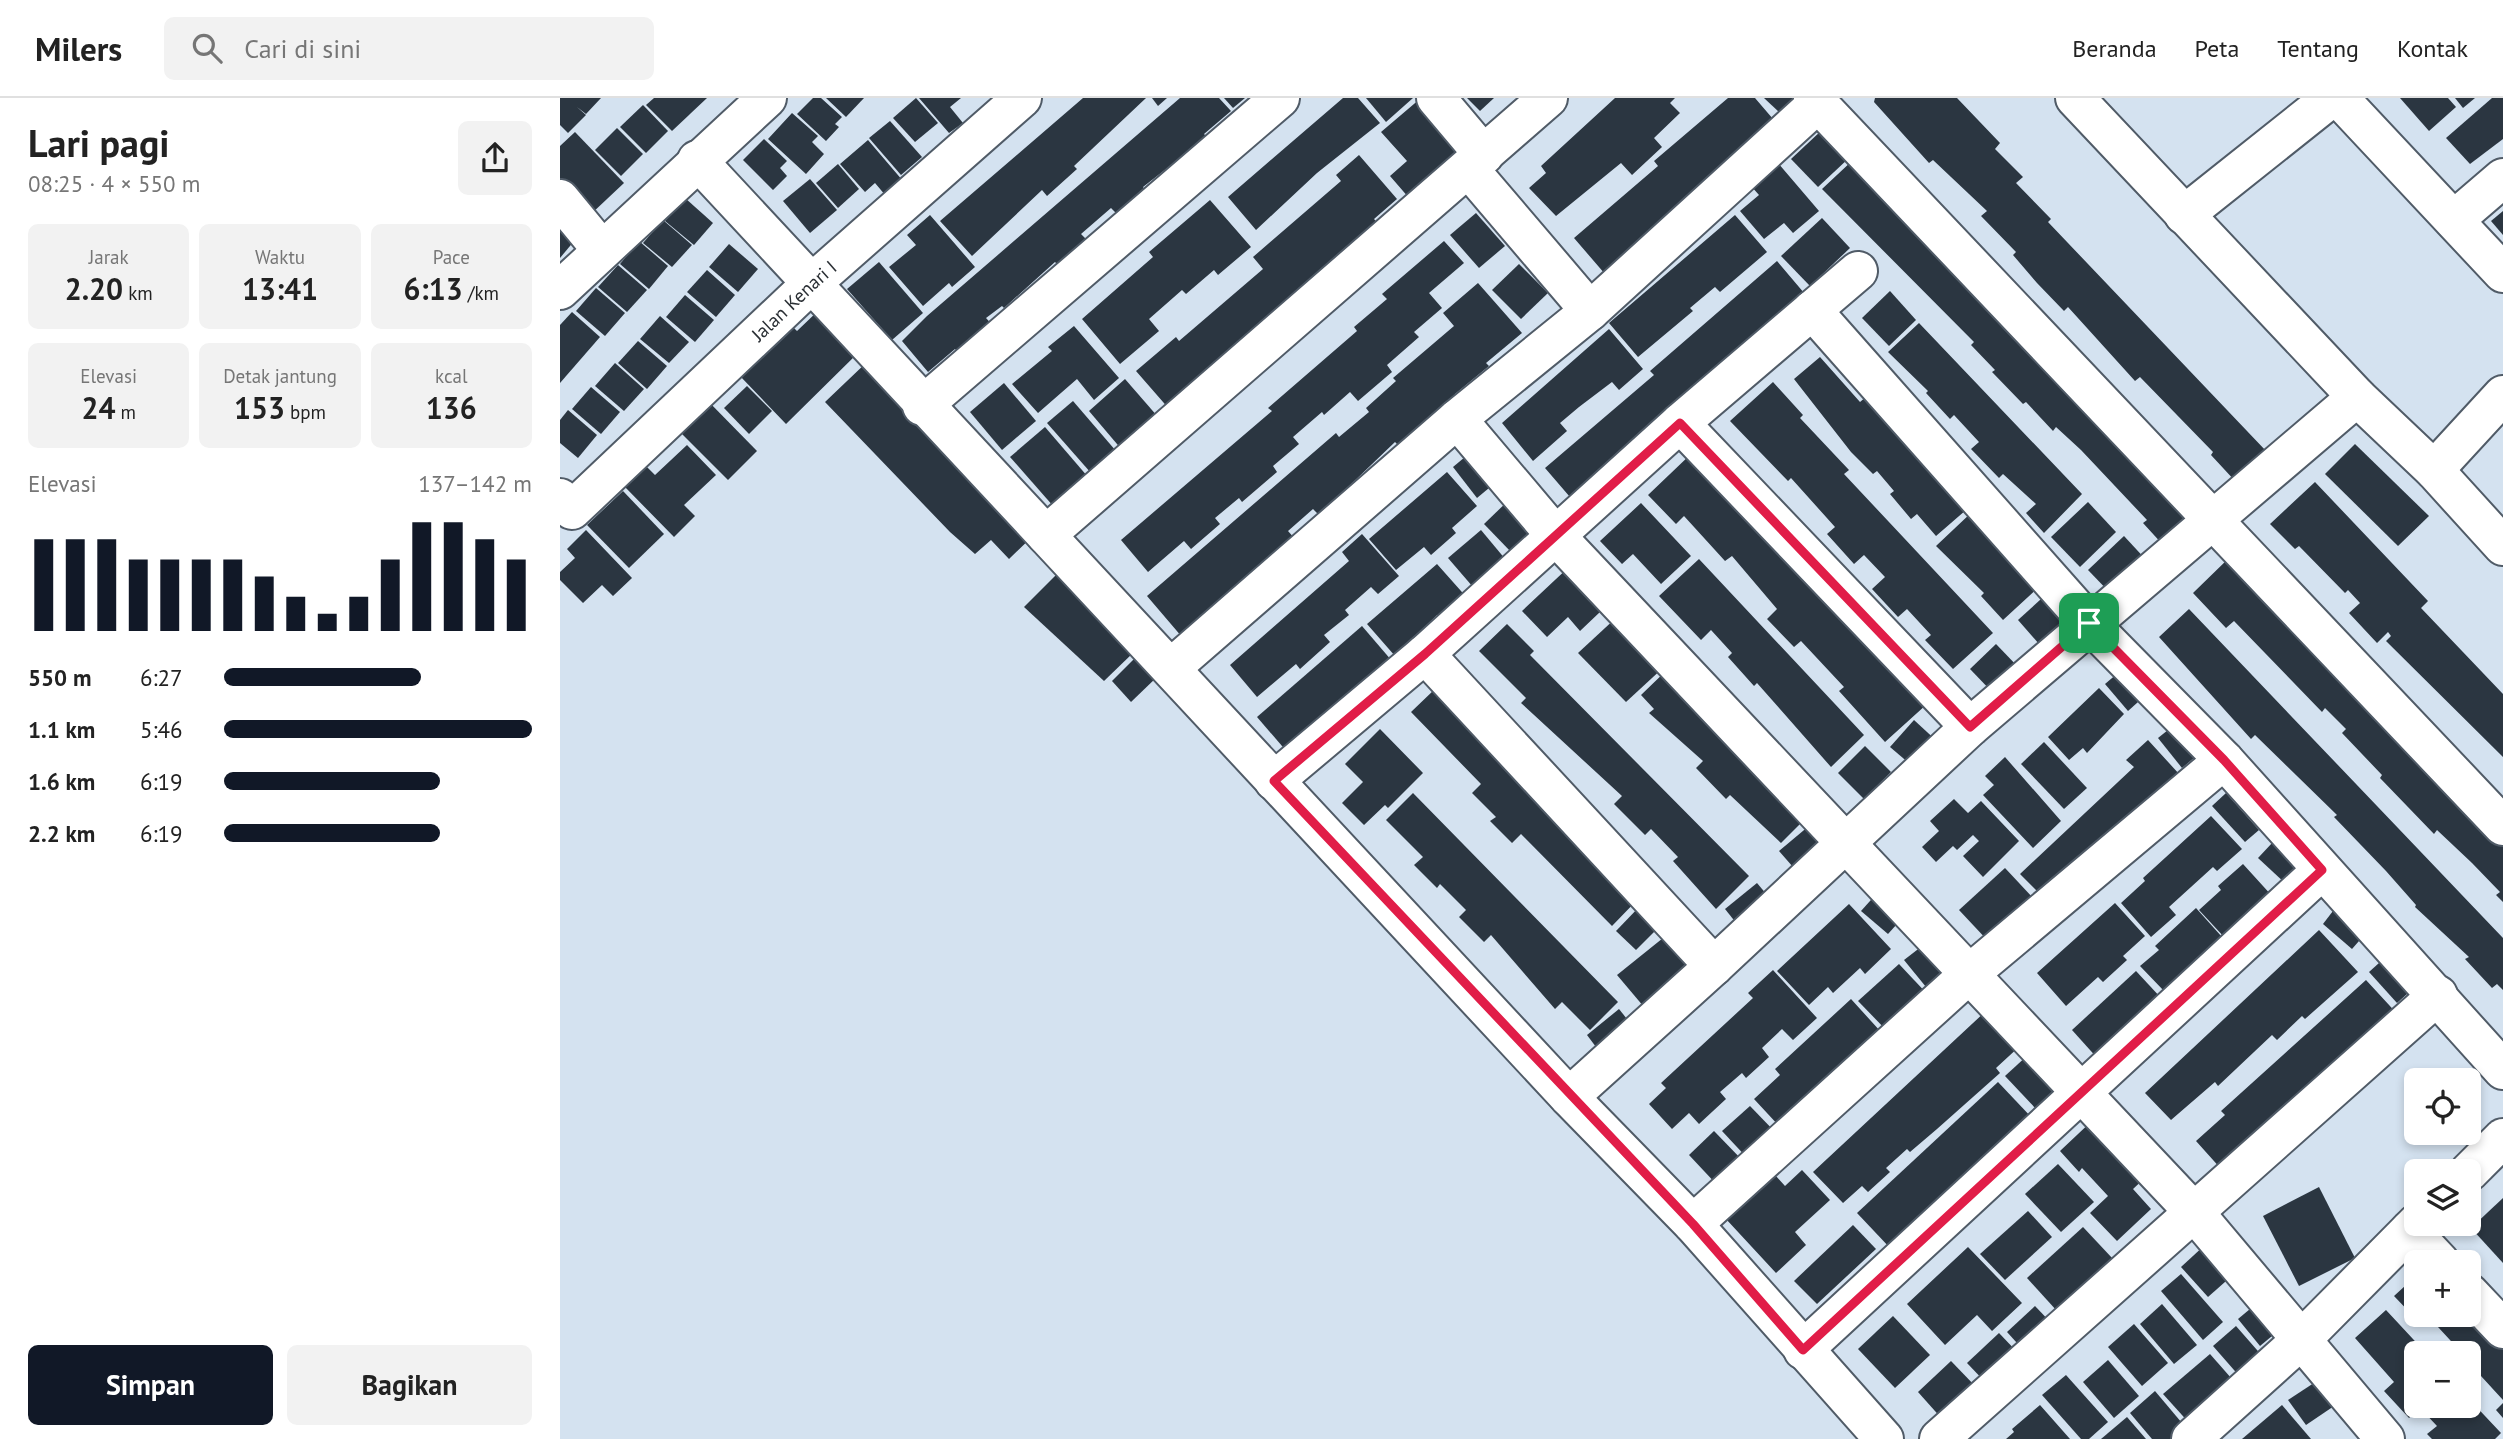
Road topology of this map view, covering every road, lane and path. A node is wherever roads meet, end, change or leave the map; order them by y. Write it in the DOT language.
graph roads {
  1 [pos="767,98"];
  2 [pos="1022,98"];
  3 [pos="1280,98"];
  4 [pos="1436,98"];
  5 [pos="1548,98"];
  6 [pos="2075,98"];
  7 [pos="2331,98"];
  8 [pos="2339,98"];
  9 [pos="1816,101"];
  10 [pos="697,160"];
  11 [pos="1476,162"];
  12 [pos="2503,178"];
  13 [pos="560,199"];
  14 [pos="2184,215"];
  15 [pos="2454,220"];
  16 [pos="602,250"];
  17 [pos="1858,271"];
  18 [pos="2503,273"];
  19 [pos="812,282"];
  20 [pos="560,290"];
  21 [pos="1812,310"];
  22 [pos="1590,311"];
  23 [pos="2503,395"];
  24 [pos="2357,397"];
  25 [pos="922,406"];
  26 [pos="1457,419"];
  27 [pos="1680,423"];
  28 [pos="2434,470"];
  29 [pos="566,504"];
  30 [pos="2212,518"];
  31 [pos="1046,535"];
  32 [pos="1555,535"];
  33 [pos="2503,546"];
  34 [pos="2089,623"];
  35 [pos="1425,654"];
  36 [pos="1171,668"];
  37 [pos="1970,727"];
  38 [pos="2224,760"];
  39 [pos="1274,781"];
  40 [pos="2503,826"];
  41 [pos="1845,842"];
  42 [pos="2322,870"];
  43 [pos="1714,967"];
  44 [pos="1968,975"];
  45 [pos="2438,995"];
  46 [pos="2503,1070"];
  47 [pos="2080,1094"];
  48 [pos="1569,1097"];
  49 [pos="2503,1138"];
  50 [pos="2481,1160"];
  51 [pos="2194,1212"];
  52 [pos="1693,1224"];
  53 [pos="2405,1236"];
  54 [pos="2481,1306"];
  55 [pos="2503,1329"];
  56 [pos="2301,1340"];
  57 [pos="1803,1350"];
  58 [pos="1884,1439"];
  59 [pos="1940,1439"];
  60 [pos="2191,1439"];
  61 [pos="2385,1439"];
  1 -- 10 [label="street"];
  2 -- 19 [label="street, Jalan Kenari I"];
  3 -- 25 [label="street"];
  4 -- 11 [label="street"];
  5 -- 11 [label="street"];
  6 -- 14 [label="street"];
  7 -- 14 [label="street"];
  8 -- 15 [label="street"];
  9 -- 22 [label="street"];
  9 -- 30 [label="street"];
  10 -- 16 [label="street"];
  10 -- 19 [label="street"];
  11 -- 22 [label="street"];
  11 -- 31 [label="street"];
  12 -- 15 [label="street"];
  13 -- 16 [label="street"];
  14 -- 24 [label="street"];
  15 -- 18 [label="street"];
  16 -- 20 [label="street"];
  17 -- 21 [label="street"];
  19 -- 25 [label="street"];
  19 -- 29 [label="street, Jalan Kenari I"];
  21 -- 27 [label="street"];
  21 -- 34 [label="street"];
  22 -- 26 [label="street"];
  23 -- 28 [label="street"];
  24 -- 28 [label="street"];
  24 -- 30 [label="street"];
  25 -- 31 [label="street"];
  26 -- 32 [label="street"];
  26 -- 36 [label="street"];
  27 -- 32 [label="street"];
  27 -- 37 [label="street"];
  28 -- 33 [label="street"];
  30 -- 34 [label="street"];
  30 -- 40 [label="street"];
  31 -- 36 [label="street"];
  32 -- 35 [label="street"];
  32 -- 41 [label="street"];
  34 -- 37 [label="street"];
  34 -- 38 [label="street"];
  35 -- 39 [label="street"];
  35 -- 43 [label="street"];
  36 -- 39 [label="street"];
  37 -- 41 [label="street"];
  38 -- 42 [label="street"];
  38 -- 44 [label="street"];
  39 -- 48 [label="street"];
  41 -- 43 [label="street"];
  41 -- 44 [label="street"];
  42 -- 45 [label="street"];
  42 -- 47 [label="street"];
  43 -- 48 [label="street"];
  44 -- 47 [label="street"];
  44 -- 52 [label="street"];
  45 -- 46 [label="street"];
  45 -- 51 [label="street"];
  47 -- 51 [label="street"];
  47 -- 57 [label="street"];
  48 -- 52 [label="street"];
  49 -- 50 [label="street"];
  51 -- 56 [label="street"];
  51 -- 59 [label="street"];
  52 -- 57 [label="street"];
  53 -- 56 [label="street"];
  54 -- 55 [label="street"];
  56 -- 60 [label="street"];
  56 -- 61 [label="street"];
  57 -- 58 [label="street"];
}
